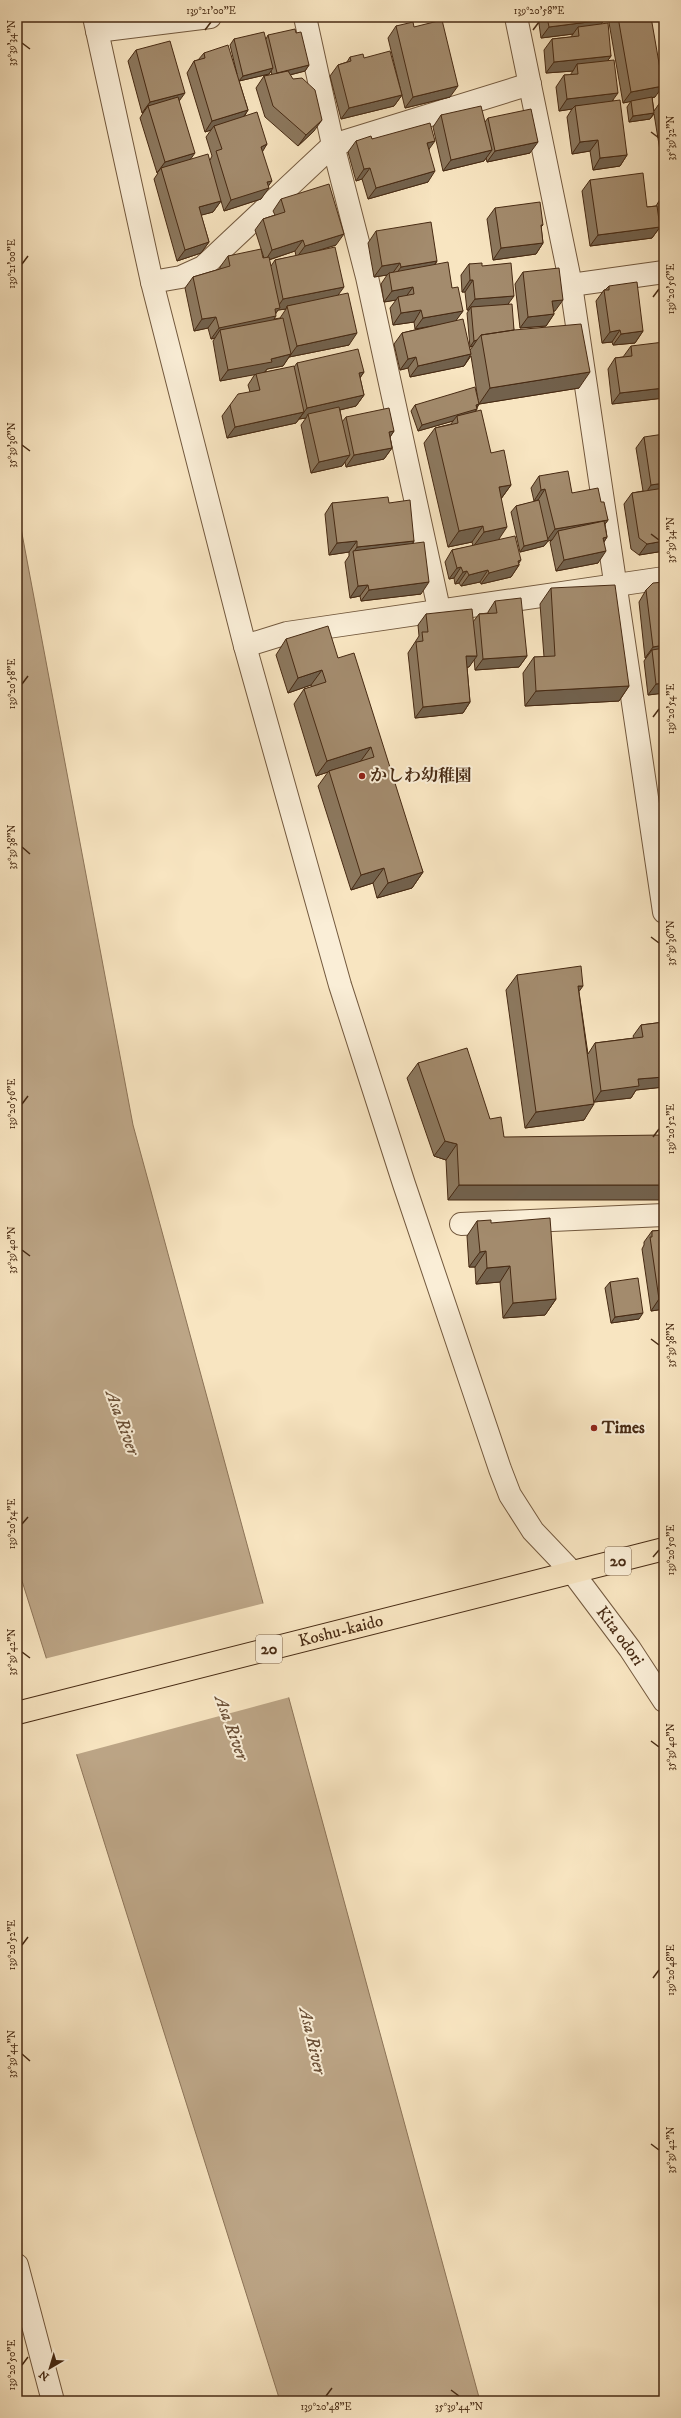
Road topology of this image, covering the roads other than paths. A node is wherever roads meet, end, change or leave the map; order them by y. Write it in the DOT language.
graph roads {
  1 [pos="210,17"];
  2 [pos="305,17"];
  3 [pos="516,17"];
  4 [pos="96,24"];
  5 [pos="530,84"];
  6 [pos="332,145"];
  7 [pos="664,272"];
  8 [pos="152,282"];
  9 [pos="571,285"];
  10 [pos="664,578"];
  11 [pos="617,586"];
  12 [pos="439,609"];
  13 [pos="245,646"];
  14 [pos="657,804"];
  15 [pos="664,912"];
  16 [pos="664,1215"];
  17 [pos="461,1224"];
  18 [pos="664,1549"];
  19 [pos="573,1573"];
  20 [pos="664,1701"];
  21 [pos="17,1713"];
  22 [pos="17,2265"];
  23 [pos="53,2401"];
  1 -- 4 [label="street"];
  2 -- 6 [label="street"];
  3 -- 5 [label="street"];
  4 -- 8 [label="street, Kita odori"];
  5 -- 6 [label="street"];
  5 -- 9 [label="street"];
  6 -- 8 [label="street"];
  6 -- 12 [label="street"];
  7 -- 9 [label="street"];
  8 -- 13 [label="street, Kita odori"];
  9 -- 11 [label="street"];
  10 -- 11 [label="street"];
  11 -- 12 [label="street"];
  11 -- 14 [label="street"];
  12 -- 13 [label="street"];
  13 -- 19 [label="street, Kita odori"];
  14 -- 15 [label="street"];
  16 -- 17 [label="street"];
  18 -- 19 [label="highway, Koshu-kaido / 20"];
  19 -- 20 [label="street, Kita odori"];
  19 -- 21 [label="highway, Koshu-kaido / 20"];
  22 -- 23 [label="street"];
}
